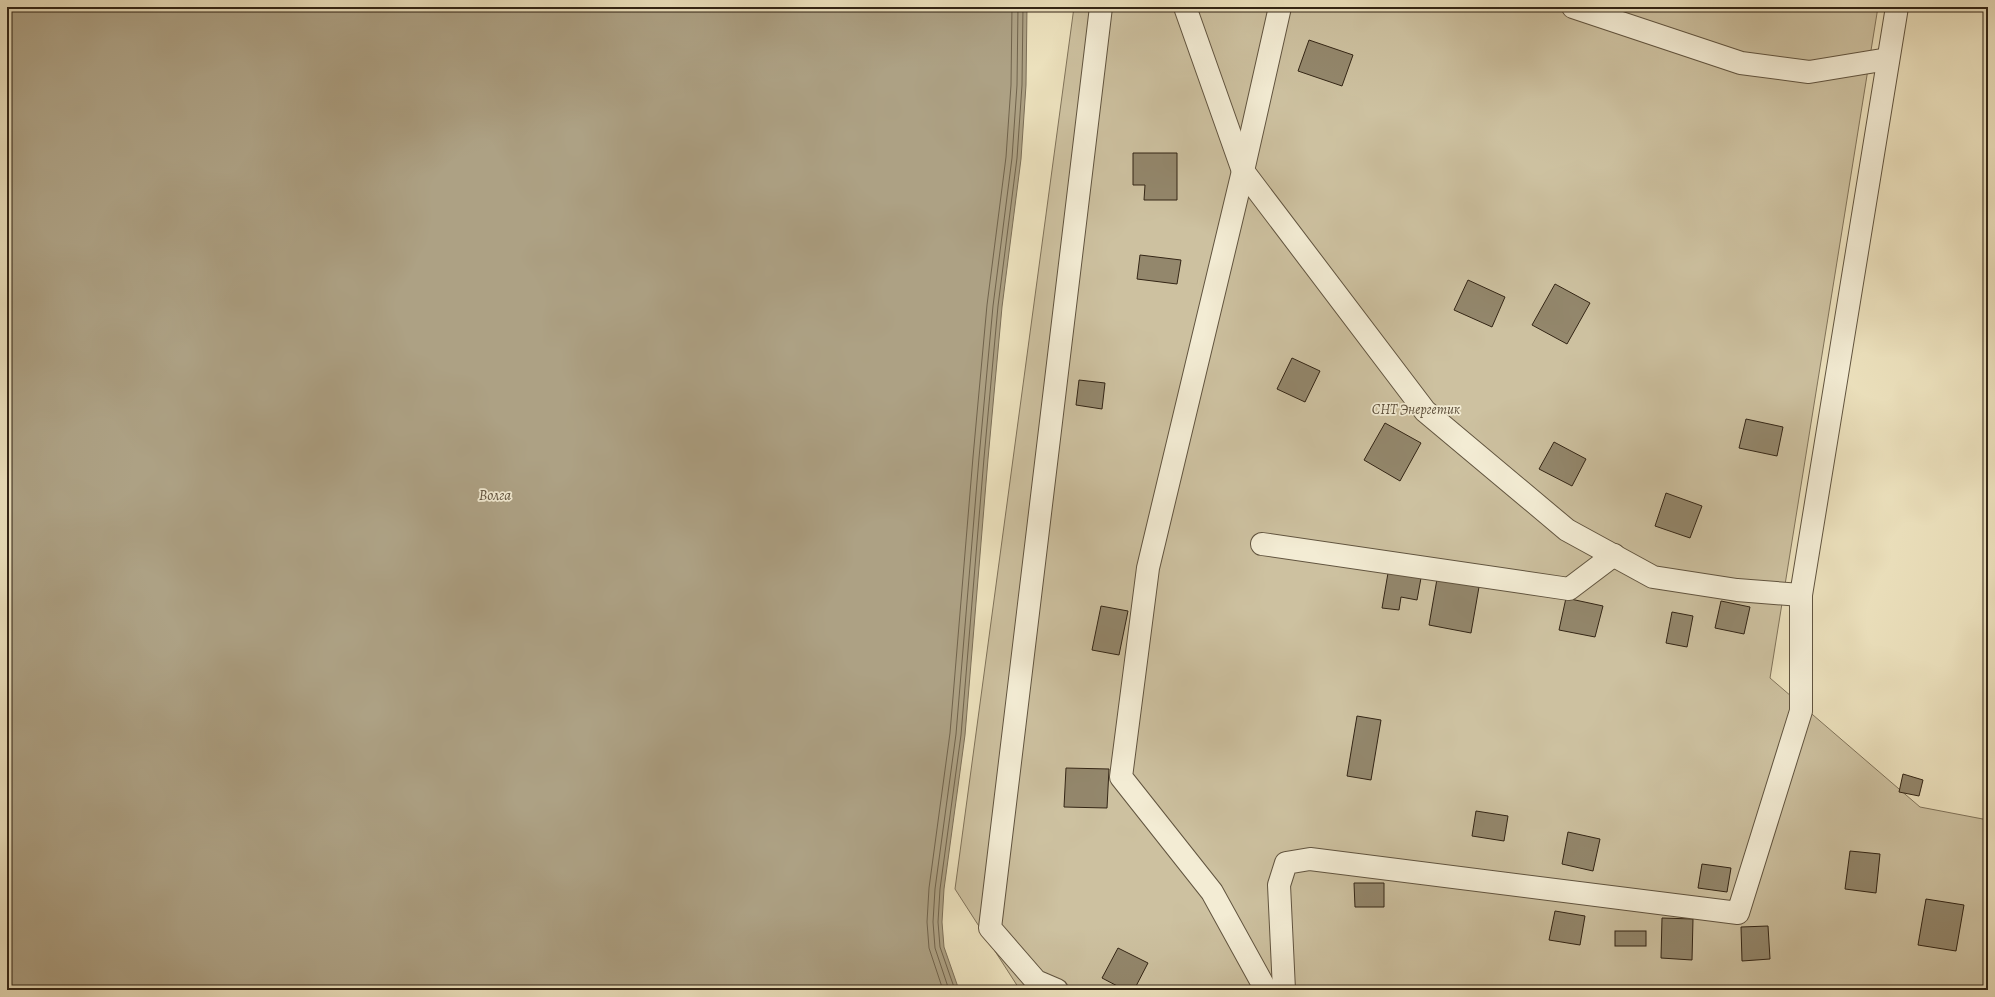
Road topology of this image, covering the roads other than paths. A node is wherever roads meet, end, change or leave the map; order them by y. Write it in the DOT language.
graph roads {
  1 [pos="1100,7"];
  2 [pos="1185,7"];
  3 [pos="1280,7"];
  4 [pos="1897,7"];
  5 [pos="1586,9"];
  6 [pos="1888,59"];
  7 [pos="1243,171"];
  8 [pos="1262,544"];
  9 [pos="1614,556"];
  10 [pos="1801,595"];
  11 [pos="1057,990"];
  12 [pos="1266,990"];
  13 [pos="1284,990"];
  1 -- 11 [label="lane"];
  2 -- 7 [label="lane"];
  3 -- 7 [label="lane"];
  4 -- 6 [label="lane"];
  5 -- 6 [label="lane"];
  6 -- 10 [label="lane"];
  7 -- 9 [label="lane"];
  7 -- 12 [label="lane"];
  8 -- 9 [label="lane"];
  9 -- 10 [label="lane"];
  10 -- 13 [label="lane"];
}
